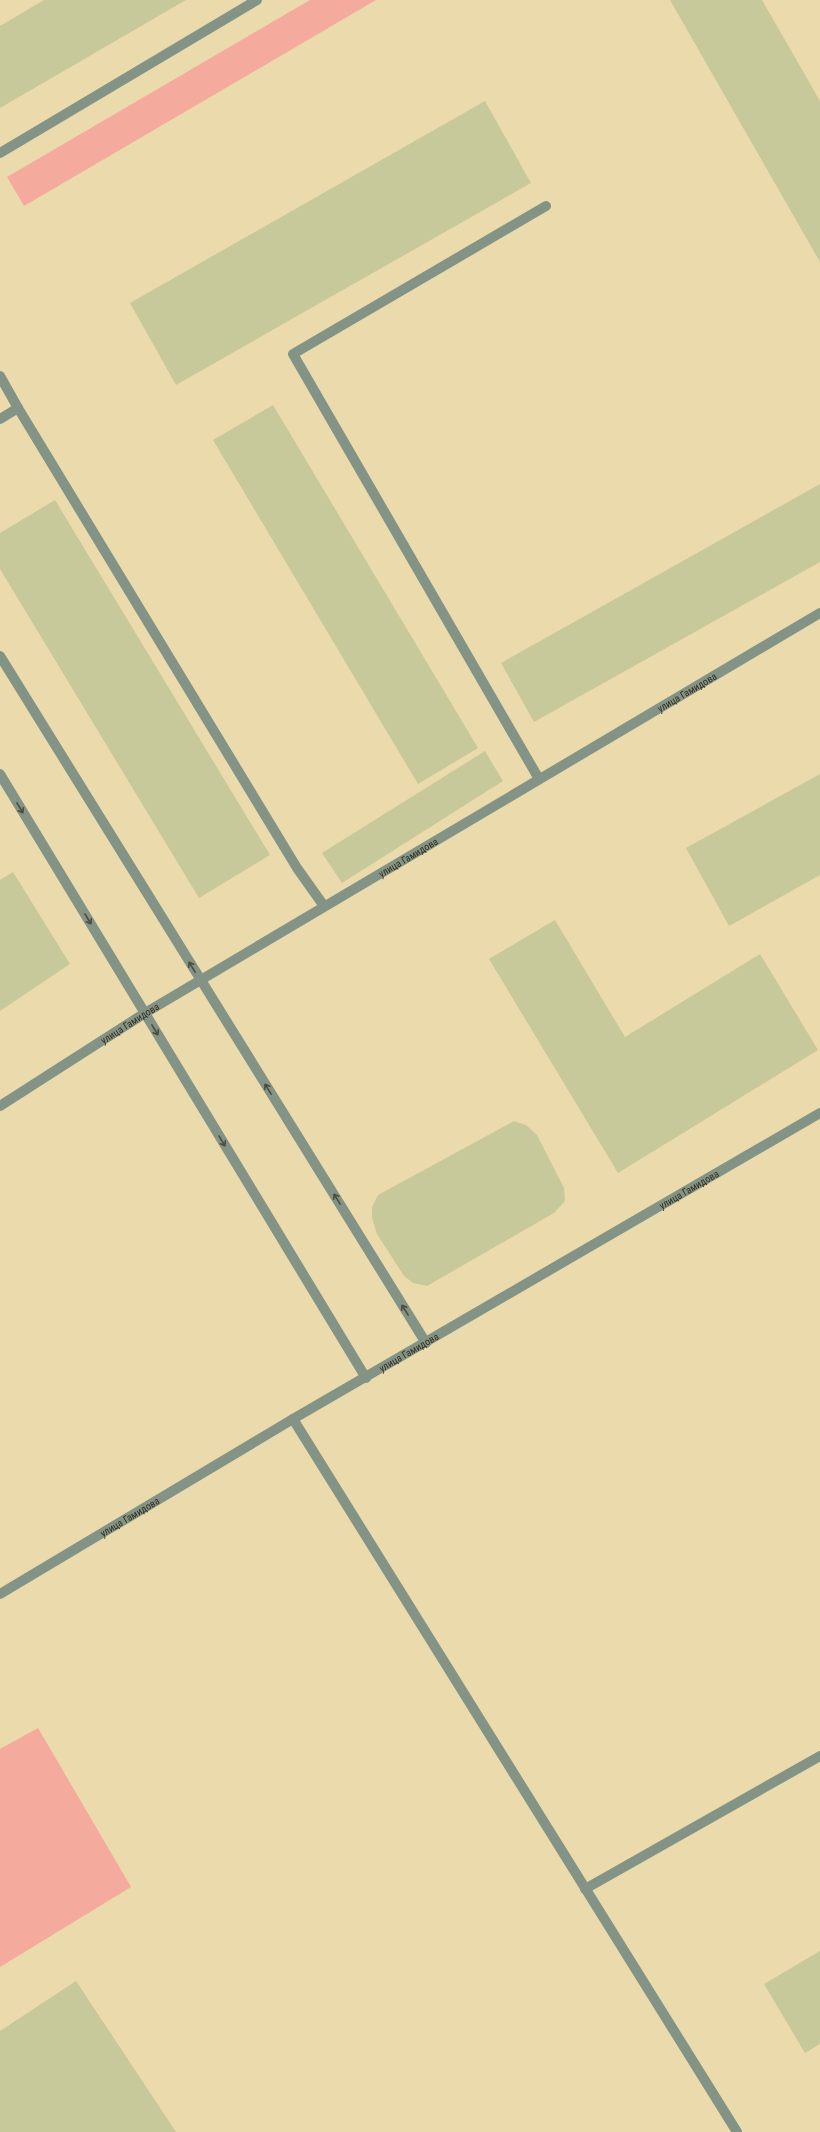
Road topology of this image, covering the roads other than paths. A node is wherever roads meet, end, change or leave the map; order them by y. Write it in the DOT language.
graph roads {
  1 [pos="257,0"];
  2 [pos="0,153"];
  3 [pos="546,206"];
  4 [pos="0,376"];
  5 [pos="18,408"];
  6 [pos="0,419"];
  7 [pos="820,613"];
  8 [pos="0,656"];
  9 [pos="0,774"];
  10 [pos="539,779"];
  11 [pos="324,906"];
  12 [pos="200,980"];
  13 [pos="145,1013"];
  14 [pos="0,1106"];
  15 [pos="820,1113"];
  16 [pos="426,1343"];
  17 [pos="366,1378"];
  18 [pos="293,1419"];
  19 [pos="0,1594"];
  20 [pos="820,1756"];
  21 [pos="585,1888"];
  22 [pos="737,2132"];
  1 -- 2 [label="street"];
  3 -- 10 [label="street"];
  4 -- 5 [label="street"];
  5 -- 6 [label="street"];
  5 -- 11 [label="street"];
  7 -- 10 [label="street, улица Гамидова"];
  12 -- 8 [label="street, one-way"];
  9 -- 13 [label="street, one-way"];
  10 -- 11 [label="street, улица Гамидова"];
  11 -- 12 [label="street, улица Гамидова"];
  12 -- 13 [label="street, улица Гамидова"];
  16 -- 12 [label="street, one-way"];
  13 -- 14 [label="street, улица Гамидова"];
  13 -- 17 [label="street, one-way"];
  15 -- 16 [label="street, улица Гамидова"];
  16 -- 17 [label="street, улица Гамидова"];
  17 -- 18 [label="street, улица Гамидова"];
  18 -- 19 [label="street, улица Гамидова"];
  18 -- 21 [label="street"];
  20 -- 21 [label="street"];
  21 -- 22 [label="street"];
}
